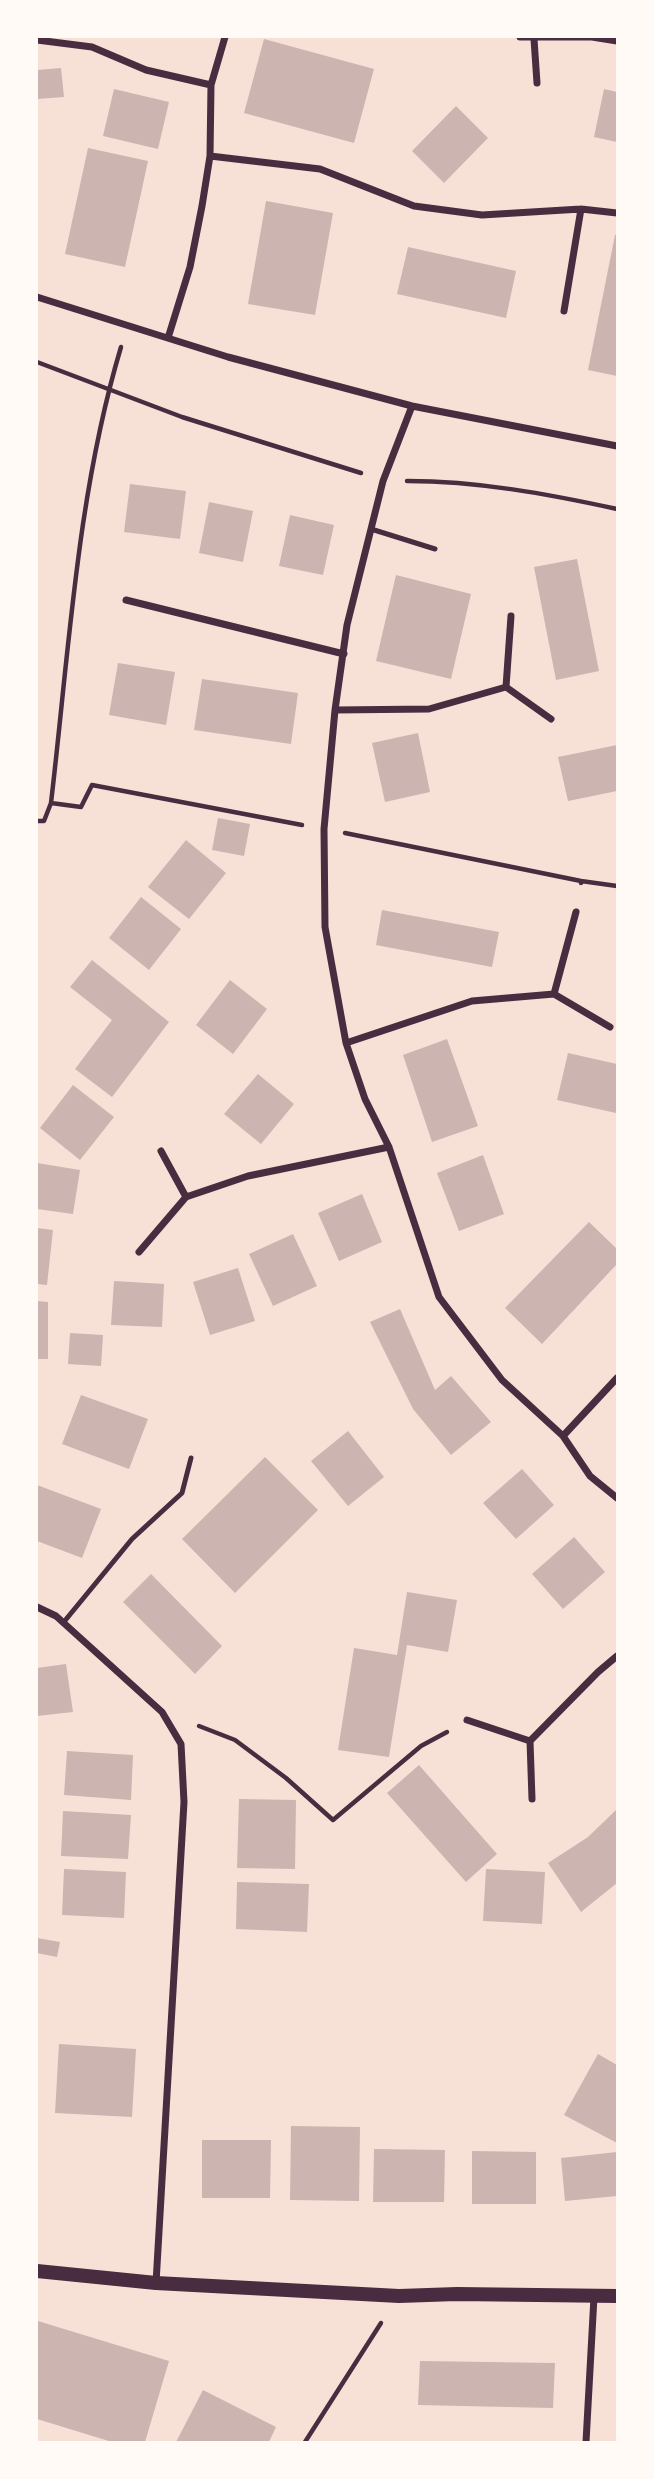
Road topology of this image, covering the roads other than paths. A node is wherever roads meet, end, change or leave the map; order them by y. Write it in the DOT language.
graph roads {
  1 [pos="225,37"];
  2 [pos="520,37"];
  3 [pos="534,38"];
  4 [pos="37,40"];
  5 [pos="617,41"];
  6 [pos="537,83"];
  7 [pos="211,85"];
  8 [pos="210,156"];
  9 [pos="581,209"];
  10 [pos="617,213"];
  11 [pos="37,297"];
  12 [pos="564,311"];
  13 [pos="168,338"];
  14 [pos="412,406"];
  15 [pos="617,446"];
  16 [pos="371,529"];
  17 [pos="435,549"];
  18 [pos="126,600"];
  19 [pos="511,617"];
  20 [pos="344,654"];
  21 [pos="506,687"];
  22 [pos="335,710"];
  23 [pos="551,719"];
  24 [pos="576,912"];
  25 [pos="554,994"];
  26 [pos="610,1027"];
  27 [pos="346,1043"];
  28 [pos="389,1147"];
  29 [pos="161,1151"];
  30 [pos="186,1197"];
  31 [pos="139,1252"];
  32 [pos="617,1378"];
  33 [pos="563,1436"];
  34 [pos="191,1458"];
  35 [pos="617,1498"];
  36 [pos="37,1607"];
  37 [pos="63,1623"];
  38 [pos="617,1656"];
  39 [pos="467,1720"];
  40 [pos="530,1741"];
  41 [pos="531,1799"];
  42 [pos="37,2272"];
  43 [pos="156,2283"];
  44 [pos="617,2296"];
  45 [pos="594,2297"];
  46 [pos="586,2442"];
  1 -- 7 [label="street"];
  2 -- 3 [label="street"];
  3 -- 5 [label="street"];
  3 -- 6 [label="street"];
  4 -- 7 [label="street"];
  7 -- 8 [label="street"];
  8 -- 9 [label="street"];
  8 -- 13 [label="street"];
  9 -- 10 [label="street"];
  9 -- 12 [label="street"];
  11 -- 13 [label="street"];
  13 -- 14 [label="street"];
  14 -- 15 [label="street"];
  14 -- 16 [label="street"];
  16 -- 17 [label="lane"];
  16 -- 20 [label="street"];
  18 -- 20 [label="street"];
  19 -- 21 [label="street"];
  20 -- 22 [label="street"];
  21 -- 22 [label="street"];
  21 -- 23 [label="street"];
  22 -- 27 [label="street"];
  24 -- 25 [label="street"];
  25 -- 26 [label="street"];
  25 -- 27 [label="street"];
  27 -- 28 [label="street"];
  28 -- 30 [label="street"];
  28 -- 33 [label="street"];
  29 -- 30 [label="street"];
  30 -- 31 [label="street"];
  32 -- 33 [label="street"];
  33 -- 35 [label="street"];
  34 -- 37 [label="lane"];
  36 -- 37 [label="street"];
  37 -- 43 [label="street"];
  38 -- 40 [label="street"];
  39 -- 40 [label="street"];
  40 -- 41 [label="street"];
  42 -- 43 [label="main road"];
  43 -- 45 [label="main road"];
  44 -- 45 [label="main road"];
  45 -- 46 [label="street"];
}
